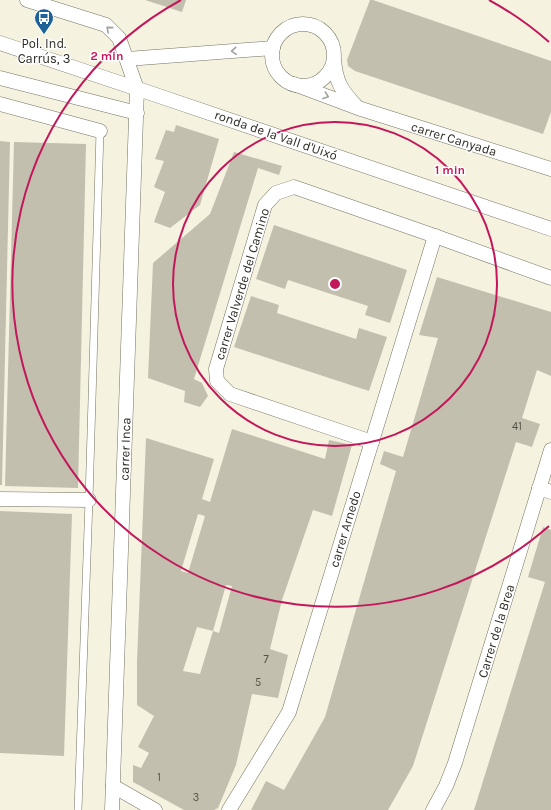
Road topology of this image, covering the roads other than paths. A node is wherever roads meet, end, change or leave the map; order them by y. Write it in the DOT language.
graph roads {
  1 [pos="27,0"];
  2 [pos="0,43"];
  3 [pos="273,48"];
  4 [pos="127,59"];
  5 [pos="334,59"];
  6 [pos="0,78"];
  7 [pos="294,84"];
  8 [pos="138,88"];
  9 [pos="0,104"];
  10 [pos="358,108"];
  11 [pos="136,113"];
  12 [pos="100,131"];
  13 [pos="551,169"];
  14 [pos="551,229"];
  15 [pos="435,236"];
  16 [pos="551,278"];
  17 [pos="372,442"];
  18 [pos="551,450"];
  19 [pos="545,490"];
  20 [pos="0,499"];
  21 [pos="89,500"];
  22 [pos="113,786"];
  23 [pos="78,810"];
  24 [pos="112,810"];
  25 [pos="155,810"];
  26 [pos="229,810"];
  27 [pos="433,810"];
  4 -- 1 [label="street, one-way"];
  2 -- 8 [label="street, ronda de la Vall d'Uixó"];
  3 -- 4 [label="street, one-way"];
  3 -- 5 [label="street"];
  3 -- 7 [label="street"];
  4 -- 8 [label="street"];
  5 -- 7 [label="street"];
  5 -- 10 [label="street, carrer Canyada"];
  6 -- 11 [label="street"];
  7 -- 10 [label="street, carrer Canyada, one-way"];
  8 -- 11 [label="street, carrer Inca"];
  8 -- 14 [label="street, ronda de la Vall d'Uixó"];
  9 -- 12 [label="street"];
  10 -- 13 [label="street, carrer Canyada"];
  11 -- 22 [label="street, carrer Inca"];
  12 -- 21 [label="lane"];
  15 -- 16 [label="street, carrer Valverde del Camino"];
  15 -- 17 [label="street, carrer Arnedo"];
  15 -- 17 [label="street, carrer Valverde del Camino"];
  17 -- 26 [label="street, carrer Arnedo"];
  18 -- 19 [label="street, Carrer de la Brea"];
  19 -- 27 [label="street, Carrer de la Brea"];
  20 -- 21 [label="street"];
  21 -- 23 [label="lane"];
  22 -- 24 [label="street, carrer Inca"];
  22 -- 25 [label="street"];
}
